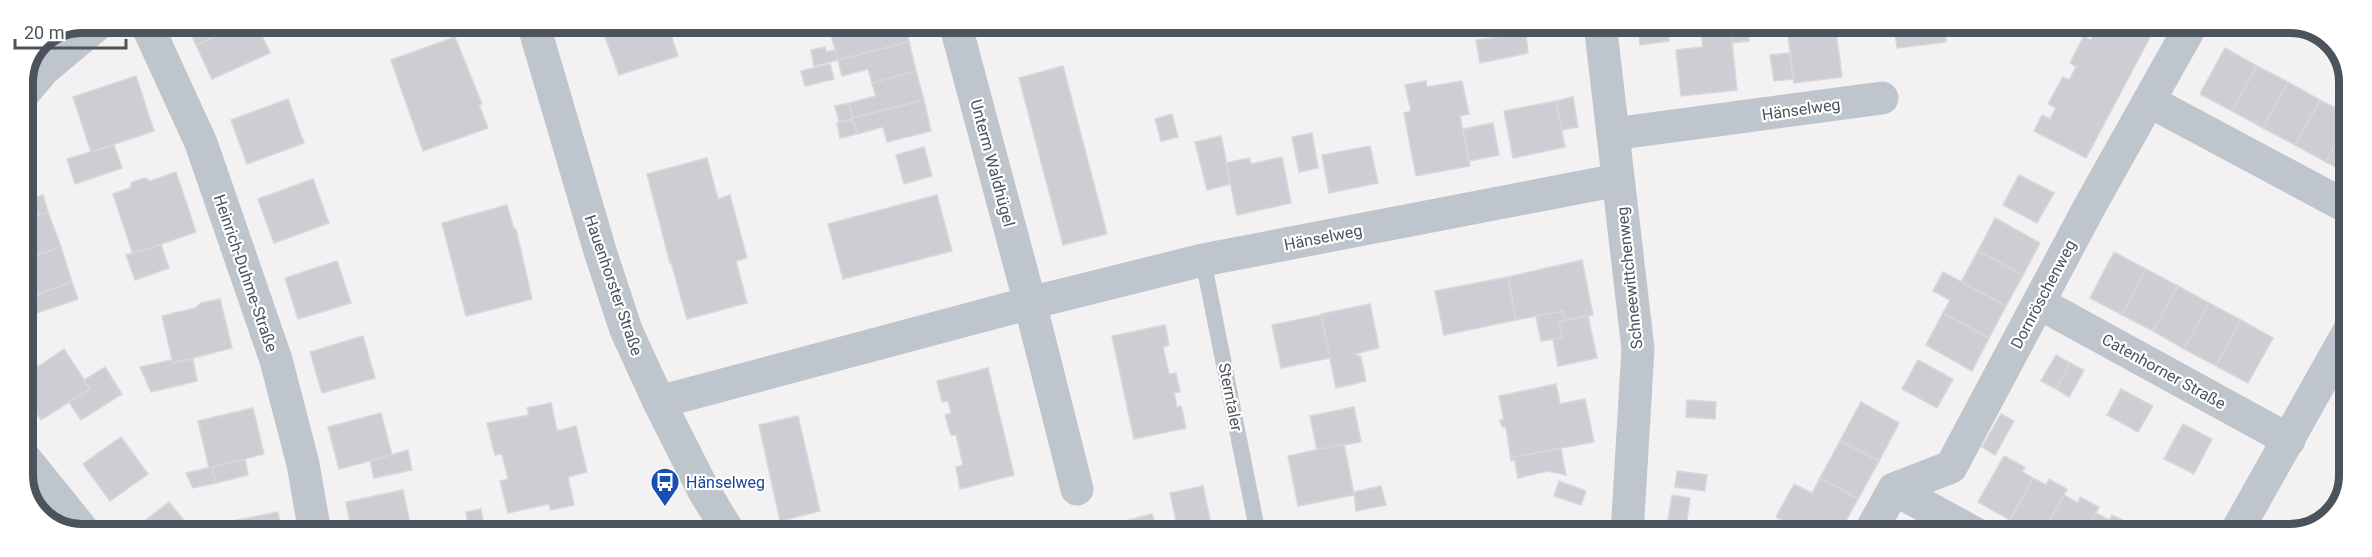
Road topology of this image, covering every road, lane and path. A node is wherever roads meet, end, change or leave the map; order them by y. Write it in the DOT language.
graph roads {
  1 [pos="86,33"];
  2 [pos="151,33"];
  3 [pos="535,33"];
  4 [pos="958,33"];
  5 [pos="1601,33"];
  6 [pos="2187,33"];
  7 [pos="33,81"];
  8 [pos="1882,98"];
  9 [pos="2149,101"];
  10 [pos="1613,134"];
  11 [pos="1618,180"];
  12 [pos="2339,203"];
  13 [pos="1203,260"];
  14 [pos="1030,303"];
  15 [pos="2039,303"];
  16 [pos="2339,349"];
  17 [pos="659,402"];
  18 [pos="2289,440"];
  19 [pos="33,468"];
  20 [pos="1077,489"];
  21 [pos="1894,489"];
  22 [pos="77,523"];
  23 [pos="313,524"];
  24 [pos="724,524"];
  25 [pos="1256,524"];
  26 [pos="1628,524"];
  27 [pos="1875,524"];
  28 [pos="1958,524"];
  29 [pos="2241,524"];
  1 -- 7 [label="street"];
  2 -- 23 [label="street, Heinrich-Duhme-Straße"];
  3 -- 17 [label="street, Hauenhorster Straße"];
  4 -- 14 [label="street, Unterm Waldhügel"];
  5 -- 10 [label="street, Schneewittchenweg"];
  6 -- 9 [label="street, Dornröschenweg"];
  8 -- 10 [label="street, Hänselweg"];
  9 -- 12 [label="street"];
  9 -- 15 [label="street, Dornröschenweg"];
  10 -- 11 [label="street, Schneewittchenweg"];
  11 -- 13 [label="street, Hänselweg"];
  11 -- 26 [label="street, Schneewittchenweg"];
  13 -- 14 [label="street, Hänselweg"];
  13 -- 25 [label="lane, Sterntaler"];
  14 -- 17 [label="street, Hänselweg"];
  14 -- 20 [label="street"];
  15 -- 18 [label="street, Catenhorner Straße"];
  15 -- 21 [label="street, Dornröschenweg"];
  16 -- 18 [label="street"];
  17 -- 24 [label="street, Hauenhorster Straße"];
  18 -- 29 [label="street"];
  19 -- 22 [label="street"];
  21 -- 27 [label="street"];
  21 -- 28 [label="street"];
}
